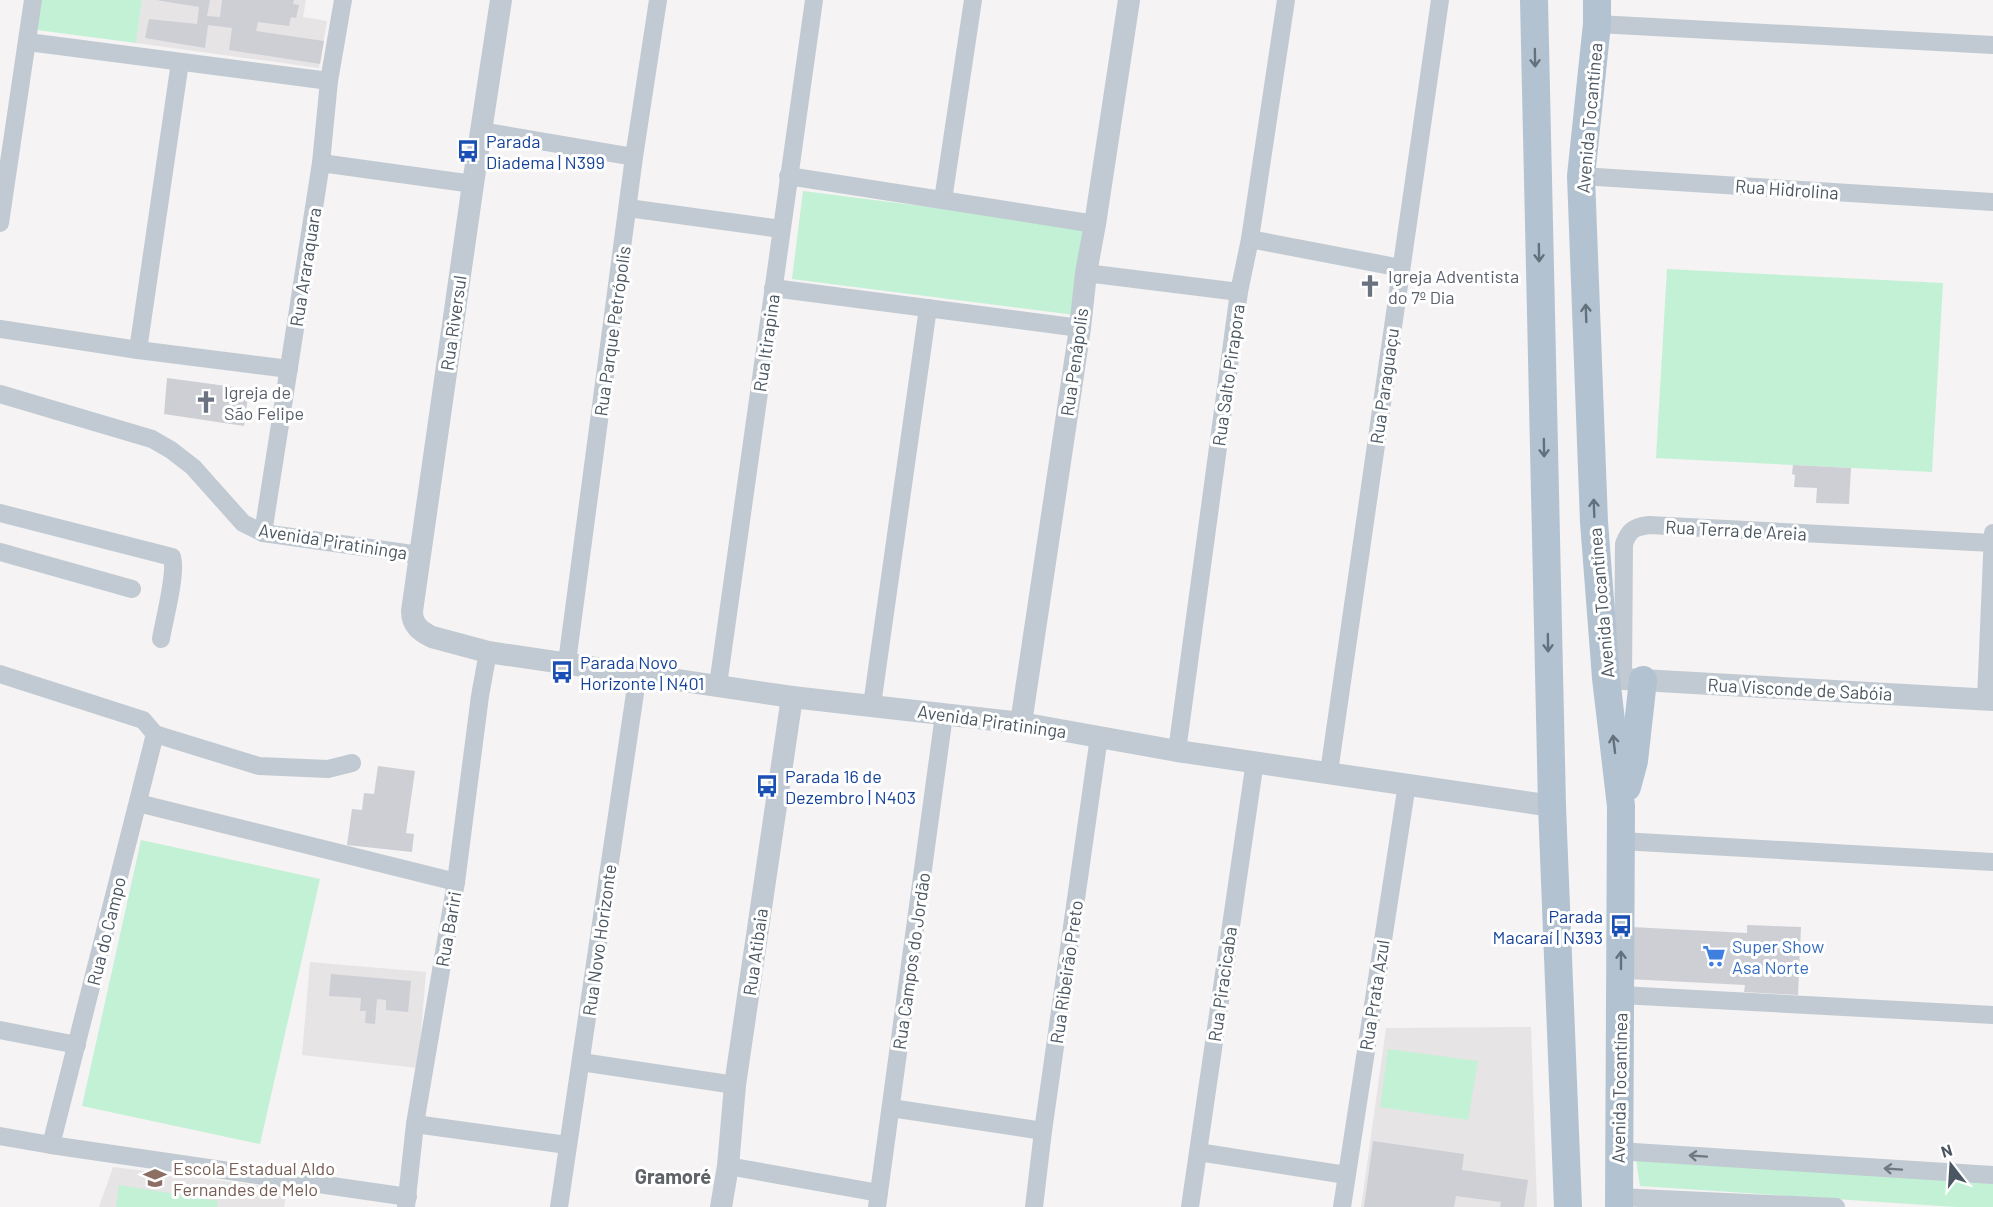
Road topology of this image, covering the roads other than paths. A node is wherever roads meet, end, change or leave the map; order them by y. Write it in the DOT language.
graph roads {
  1 [pos="33,0"];
  2 [pos="343,0"];
  3 [pos="501,0"];
  4 [pos="658,0"];
  5 [pos="814,0"];
  6 [pos="973,0"];
  7 [pos="1129,0"];
  8 [pos="1286,0"];
  9 [pos="1440,0"];
  10 [pos="1534,0"];
  11 [pos="1597,12"];
  12 [pos="28,42"];
  13 [pos="1993,45"];
  14 [pos="180,62"];
  15 [pos="329,81"];
  16 [pos="481,131"];
  17 [pos="634,157"];
  18 [pos="321,163"];
  19 [pos="788,176"];
  20 [pos="1581,176"];
  21 [pos="473,184"];
  22 [pos="943,200"];
  23 [pos="1993,202"];
  24 [pos="628,208"];
  25 [pos="0,223"];
  26 [pos="1095,224"];
  27 [pos="781,228"];
  28 [pos="1250,239"];
  29 [pos="1401,268"];
  30 [pos="1086,273"];
  31 [pos="773,288"];
  32 [pos="1239,292"];
  33 [pos="928,308"];
  34 [pos="1080,328"];
  35 [pos="0,329"];
  36 [pos="138,350"];
  37 [pos="289,369"];
  38 [pos="0,394"];
  39 [pos="0,513"];
  40 [pos="263,533"];
  41 [pos="1993,538"];
  42 [pos="0,552"];
  43 [pos="420,555"];
  44 [pos="132,589"];
  45 [pos="432,637"];
  46 [pos="161,639"];
  47 [pos="488,652"];
  48 [pos="567,662"];
  49 [pos="638,673"];
  50 [pos="0,674"];
  51 [pos="1624,679"];
  52 [pos="718,685"];
  53 [pos="792,697"];
  54 [pos="1990,699"];
  55 [pos="872,705"];
  56 [pos="944,715"];
  57 [pos="1021,723"];
  58 [pos="155,734"];
  59 [pos="1099,737"];
  60 [pos="1177,751"];
  61 [pos="1255,761"];
  62 [pos="352,763"];
  63 [pos="1329,772"];
  64 [pos="1407,784"];
  65 [pos="138,803"];
  66 [pos="1551,806"];
  67 [pos="1621,842"];
  68 [pos="1993,862"];
  69 [pos="456,882"];
  70 [pos="1621,995"];
  71 [pos="1993,1015"];
  72 [pos="0,1030"];
  73 [pos="77,1045"];
  74 [pos="581,1062"];
  75 [pos="735,1085"];
  76 [pos="891,1108"];
  77 [pos="415,1124"];
  78 [pos="1043,1131"];
  79 [pos="0,1136"];
  80 [pos="51,1145"];
  81 [pos="567,1145"];
  82 [pos="1618,1151"];
  83 [pos="1198,1152"];
  84 [pos="728,1166"];
  85 [pos="1346,1175"];
  86 [pos="1993,1175"];
  87 [pos="878,1200"];
  88 [pos="407,1202"];
  89 [pos="1618,1202"];
  90 [pos="559,1207"];
  91 [pos="722,1207"];
  92 [pos="1034,1207"];
  93 [pos="1190,1207"];
  94 [pos="1342,1207"];
  95 [pos="1568,1207"];
  96 [pos="1836,1207"];
  1 -- 12 [label="street"];
  2 -- 15 [label="street, Rua Araraquara"];
  3 -- 16 [label="street, Rua Riversul"];
  4 -- 17 [label="street, Rua Parque Petrópolis"];
  5 -- 19 [label="street, Rua Itirapina"];
  6 -- 22 [label="street"];
  7 -- 26 [label="street, Rua Penápolis"];
  8 -- 28 [label="street, Rua Salto Pirapora"];
  9 -- 29 [label="street, Rua Paraguaçu"];
  10 -- 66 [label="main road, one-way"];
  11 -- 13 [label="street"];
  11 -- 20 [label="main road, Avenida Tocantínea"];
  12 -- 14 [label="street"];
  12 -- 25 [label="street"];
  14 -- 15 [label="street"];
  14 -- 36 [label="street"];
  15 -- 18 [label="street, Rua Araraquara"];
  16 -- 17 [label="street"];
  16 -- 21 [label="street, Rua Riversul"];
  17 -- 24 [label="street, Rua Parque Petrópolis"];
  18 -- 21 [label="street"];
  18 -- 37 [label="street, Rua Araraquara"];
  19 -- 22 [label="street"];
  19 -- 27 [label="street, Rua Itirapina"];
  20 -- 23 [label="street, Rua Hidrolina"];
  51 -- 20 [label="main road, Avenida Tocantínea, one-way"];
  21 -- 43 [label="street, Rua Riversul"];
  22 -- 26 [label="street"];
  24 -- 27 [label="street"];
  24 -- 48 [label="street, Rua Parque Petrópolis"];
  26 -- 30 [label="street, Rua Penápolis"];
  27 -- 31 [label="street, Rua Itirapina"];
  28 -- 29 [label="street"];
  28 -- 32 [label="street, Rua Salto Pirapora"];
  29 -- 63 [label="street, Rua Paraguaçu"];
  30 -- 32 [label="street"];
  30 -- 34 [label="street, Rua Penápolis"];
  31 -- 33 [label="street"];
  31 -- 52 [label="street, Rua Itirapina"];
  32 -- 60 [label="street, Rua Salto Pirapora"];
  33 -- 34 [label="street"];
  33 -- 55 [label="street"];
  34 -- 57 [label="street, Rua Penápolis"];
  35 -- 36 [label="street"];
  36 -- 37 [label="street"];
  37 -- 40 [label="street, Rua Araraquara"];
  38 -- 40 [label="street, Avenida Piratininga"];
  39 -- 46 [label="street"];
  40 -- 43 [label="street, Avenida Piratininga"];
  41 -- 51 [label="street, Rua Terra de Areia"];
  41 -- 54 [label="street"];
  42 -- 44 [label="street"];
  43 -- 45 [label="street, Rua Riversul"];
  45 -- 47 [label="street, Avenida Piratininga"];
  47 -- 48 [label="street, Avenida Piratininga"];
  47 -- 69 [label="street, Rua Bariri"];
  48 -- 49 [label="street, Avenida Piratininga"];
  49 -- 52 [label="street, Avenida Piratininga"];
  49 -- 74 [label="street, Rua Novo Horizonte"];
  50 -- 58 [label="street"];
  51 -- 54 [label="street, Rua Visconde de Sabóia"];
  67 -- 51 [label="main road, Avenida Tocantínea, one-way"];
  52 -- 53 [label="street, Avenida Piratininga"];
  53 -- 55 [label="street, Avenida Piratininga"];
  53 -- 75 [label="street, Rua Atibaia"];
  55 -- 56 [label="street, Avenida Piratininga"];
  56 -- 57 [label="street, Avenida Piratininga"];
  56 -- 76 [label="street, Rua Campos do Jordão"];
  57 -- 59 [label="street, Avenida Piratininga"];
  58 -- 62 [label="street"];
  58 -- 65 [label="street, Rua do Campo"];
  59 -- 60 [label="street, Avenida Piratininga"];
  59 -- 78 [label="street, Rua Ribeirão Preto"];
  60 -- 61 [label="street, Avenida Piratininga"];
  61 -- 63 [label="street, Avenida Piratininga"];
  61 -- 83 [label="street, Rua Piracicaba"];
  63 -- 64 [label="street, Avenida Piratininga"];
  64 -- 66 [label="street, Avenida Piratininga"];
  64 -- 85 [label="street, Rua Prata Azul"];
  65 -- 69 [label="street"];
  65 -- 73 [label="street, Rua do Campo"];
  66 -- 95 [label="main road"];
  67 -- 68 [label="street"];
  70 -- 67 [label="main road, Avenida Tocantínea, one-way"];
  69 -- 77 [label="street, Rua Bariri"];
  70 -- 71 [label="street"];
  70 -- 82 [label="main road, Avenida Tocantínea"];
  72 -- 73 [label="street"];
  73 -- 80 [label="street, Rua do Campo"];
  74 -- 75 [label="street"];
  74 -- 81 [label="street, Rua Novo Horizonte"];
  75 -- 84 [label="street, Rua Atibaia"];
  76 -- 78 [label="street"];
  76 -- 87 [label="street, Rua Campos do Jordão"];
  77 -- 81 [label="street"];
  77 -- 88 [label="street, Rua Bariri"];
  78 -- 92 [label="street, Rua Ribeirão Preto"];
  79 -- 80 [label="street"];
  80 -- 88 [label="street"];
  81 -- 90 [label="street, Rua Novo Horizonte"];
  86 -- 82 [label="street, one-way"];
  82 -- 89 [label="main road, Avenida Tocantínea"];
  83 -- 85 [label="street"];
  83 -- 93 [label="street, Rua Piracicaba"];
  84 -- 87 [label="street"];
  84 -- 91 [label="street, Rua Atibaia"];
  85 -- 94 [label="street, Rua Prata Azul"];
  89 -- 96 [label="street"];
}
